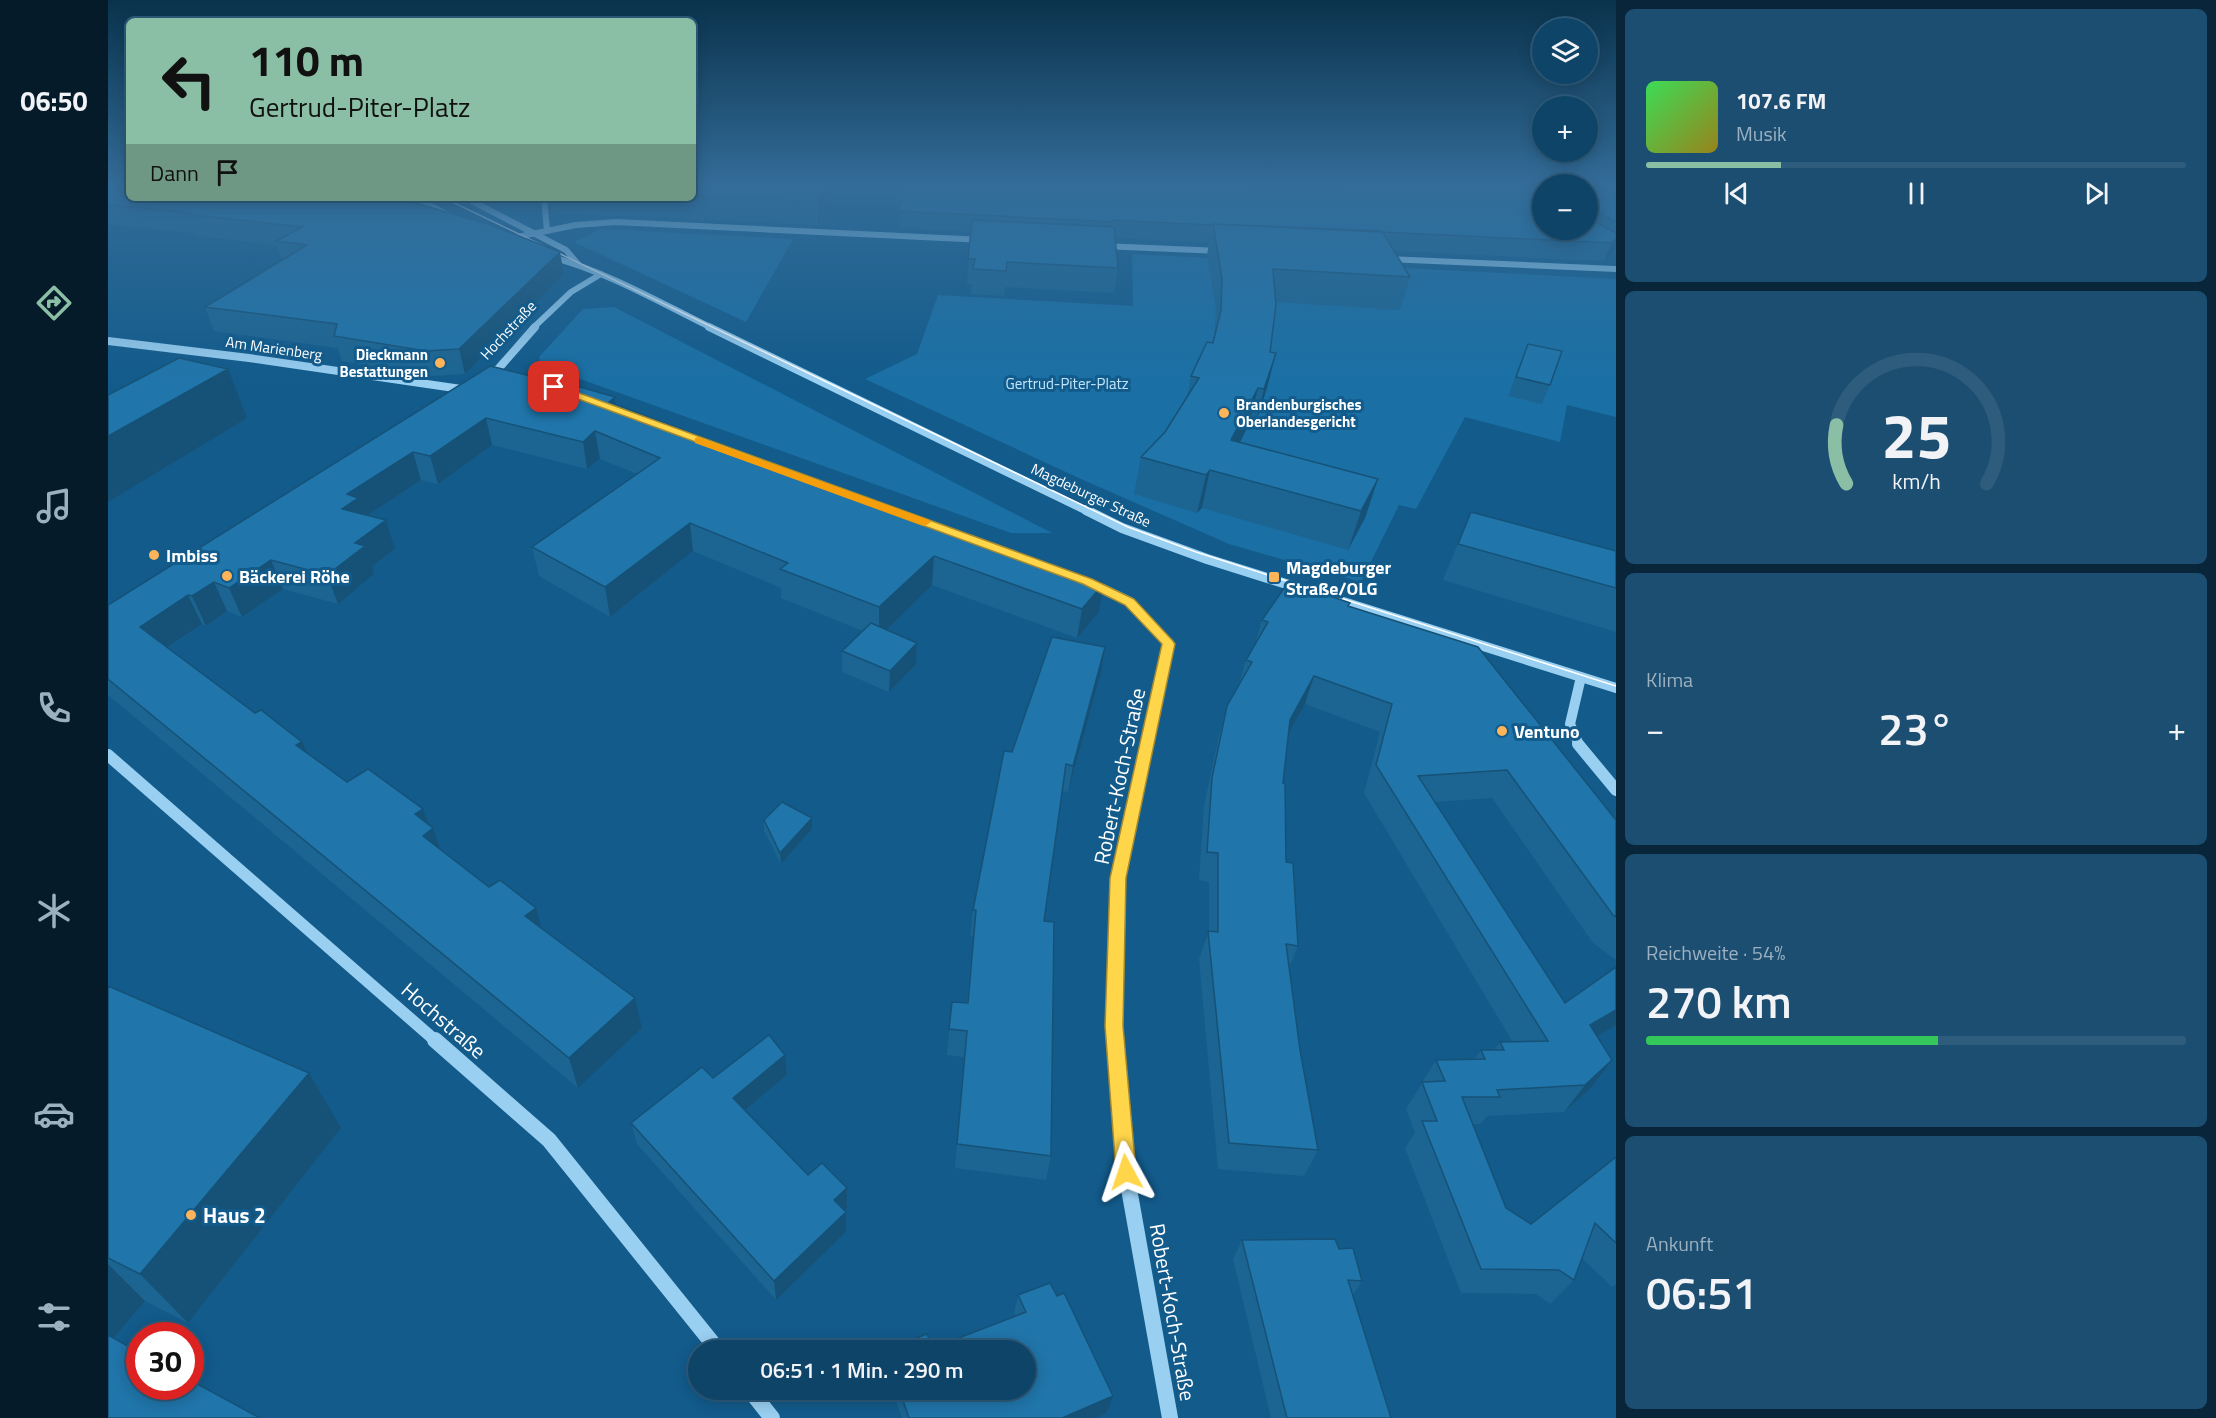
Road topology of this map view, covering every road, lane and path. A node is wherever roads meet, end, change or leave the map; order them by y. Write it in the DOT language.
graph roads {
  1 [pos="564,249"];
  2 [pos="1176,249"];
  3 [pos="537,252"];
  4 [pos="1228,252"];
  5 [pos="1381,258"];
  6 [pos="578,264"];
  7 [pos="1616,269"];
  8 [pos="601,274"];
  9 [pos="108,341"];
  10 [pos="471,390"];
  11 [pos="462,397"];
  12 [pos="1078,578"];
  13 [pos="1581,677"];
  14 [pos="1616,688"];
  15 [pos="108,755"];
  16 [pos="1616,790"];
  17 [pos="710,1340"];
  18 [pos="758,1400"];
  19 [pos="772,1418"];
  20 [pos="1170,1418"];
  1 -- 6 [label="street"];
  2 -- 4 [label="street"];
  3 -- 6 [label="street"];
  5 -- 7 [label="street"];
  6 -- 8 [label="street, Magdeburger Straße"];
  8 -- 10 [label="street, Hochstraße"];
  8 -- 13 [label="street, Magdeburger Straße"];
  9 -- 10 [label="street, Am Marienberg"];
  10 -- 11 [label="street, Hochstraße"];
  12 -- 20 [label="street, Robert-Koch-Straße"];
  13 -- 14 [label="street, Magdeburger Straße"];
  13 -- 16 [label="street"];
  15 -- 17 [label="street, Hochstraße"];
  18 -- 19 [label="street"];
}
